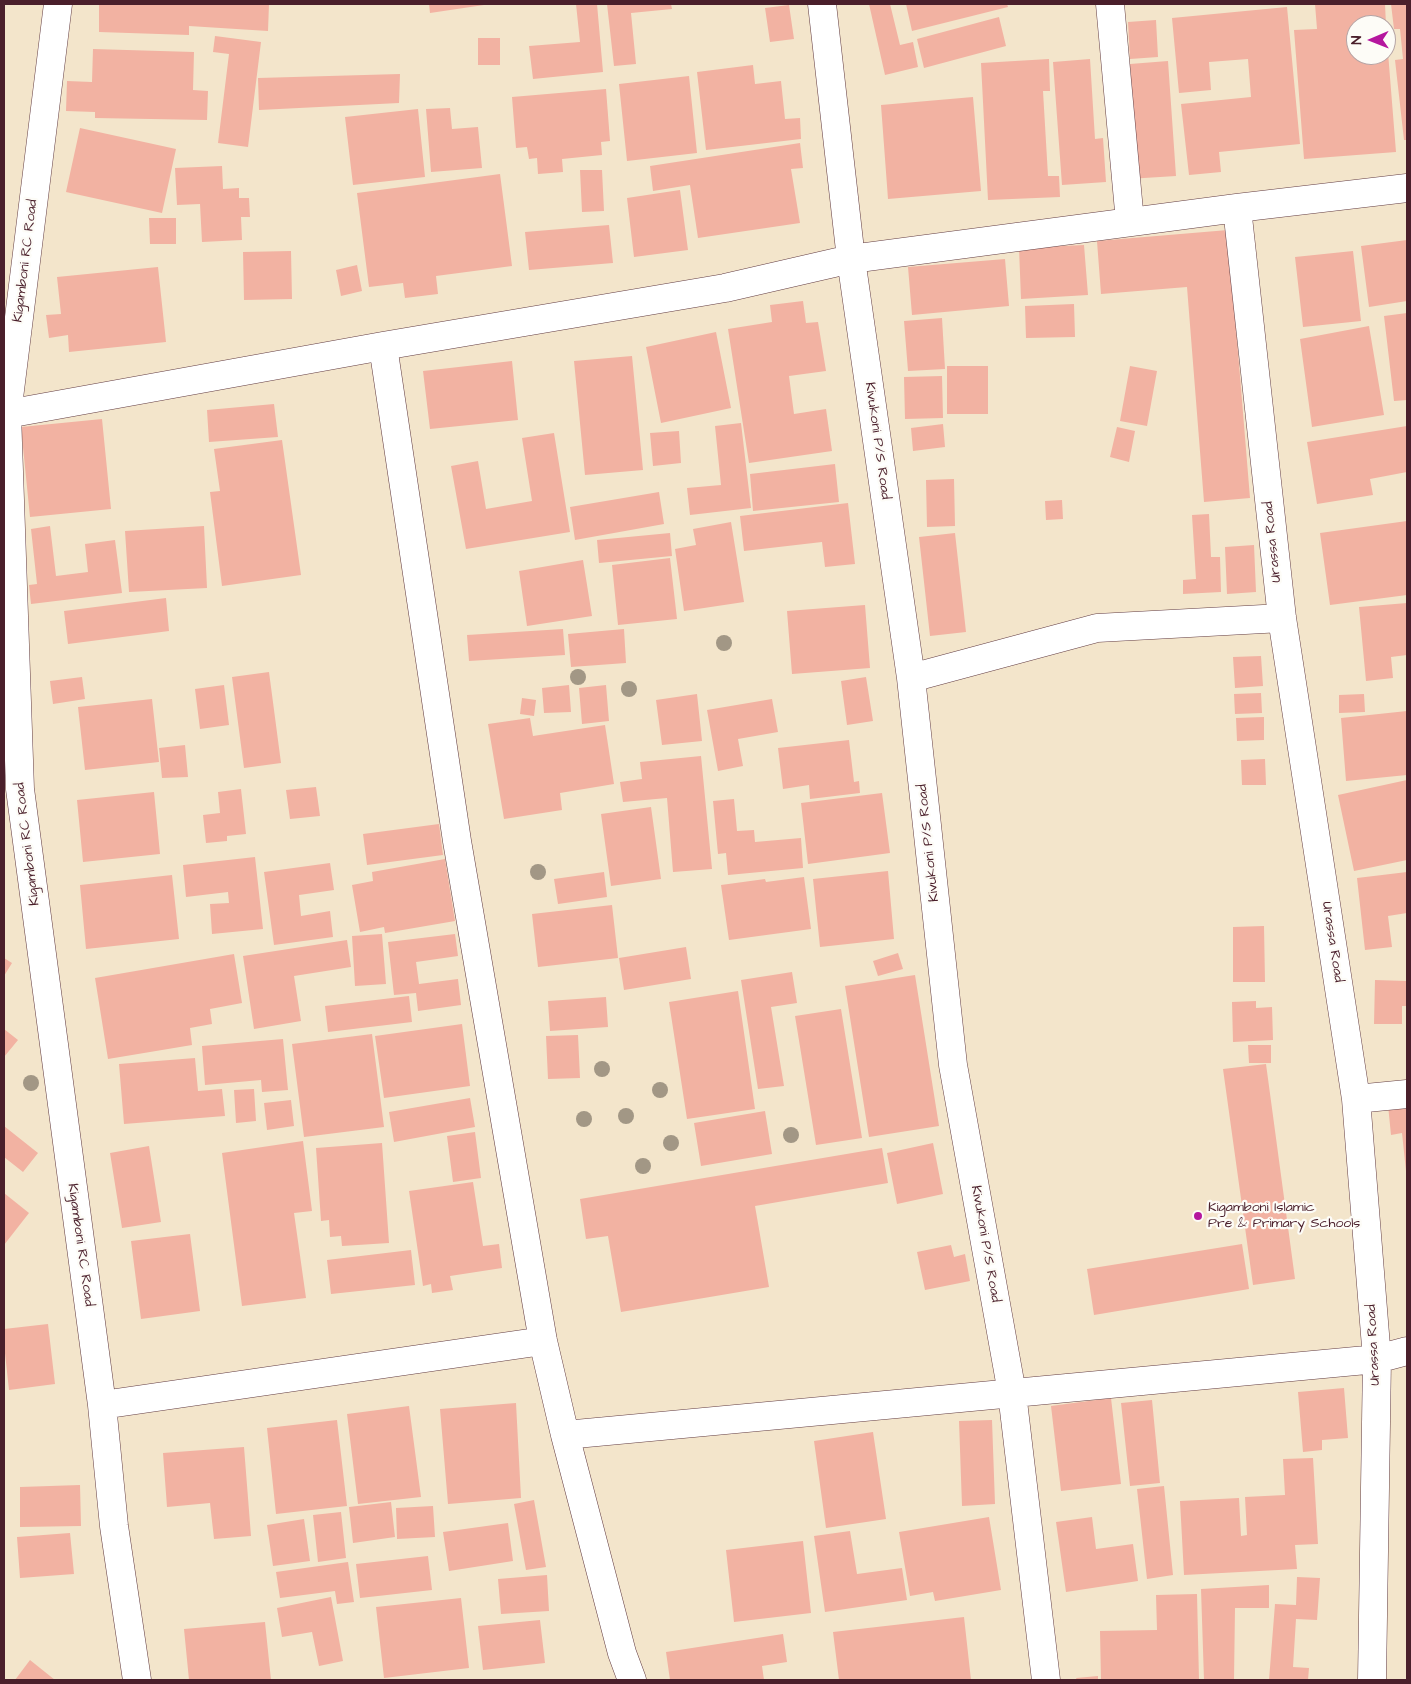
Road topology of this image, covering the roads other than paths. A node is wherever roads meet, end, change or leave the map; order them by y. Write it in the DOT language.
graph roads {
  1 [pos="58,4"];
  2 [pos="822,4"];
  3 [pos="1110,4"];
  4 [pos="1407,188"];
  5 [pos="1237,208"];
  6 [pos="1130,222"];
  7 [pos="851,259"];
  8 [pos="383,346"];
  9 [pos="7,414"];
  10 [pos="1282,618"];
  11 [pos="911,678"];
  12 [pos="12,789"];
  13 [pos="1407,1094"];
  14 [pos="1356,1099"];
  15 [pos="544,1341"];
  16 [pos="1407,1351"];
  17 [pos="1377,1359"];
  18 [pos="1012,1393"];
  19 [pos="102,1405"];
  20 [pos="565,1435"];
  21 [pos="137,1680"];
  22 [pos="632,1680"];
  23 [pos="1046,1680"];
  24 [pos="1372,1680"];
  1 -- 9 [label="street, Kigamboni RC Road"];
  2 -- 7 [label="street, Kivukoni P/S Road"];
  3 -- 6 [label="street"];
  4 -- 5 [label="street"];
  5 -- 6 [label="street"];
  5 -- 10 [label="street, Urassa Road"];
  6 -- 7 [label="street"];
  7 -- 8 [label="street"];
  7 -- 11 [label="street, Kivukoni P/S Road"];
  8 -- 9 [label="street"];
  8 -- 15 [label="street"];
  9 -- 12 [label="street, Kigamboni RC Road"];
  10 -- 11 [label="street"];
  10 -- 14 [label="street, Urassa Road"];
  11 -- 18 [label="street, Kivukoni P/S Road"];
  12 -- 19 [label="street, Kigamboni RC Road"];
  13 -- 14 [label="street"];
  14 -- 17 [label="street, Urassa Road"];
  15 -- 19 [label="street"];
  15 -- 20 [label="street"];
  16 -- 17 [label="street"];
  17 -- 18 [label="street"];
  17 -- 24 [label="street, Urassa Road"];
  18 -- 20 [label="street"];
  18 -- 23 [label="street, Kivukoni P/S Road"];
  19 -- 21 [label="street, Kigamboni RC Road"];
  20 -- 22 [label="street"];
}
